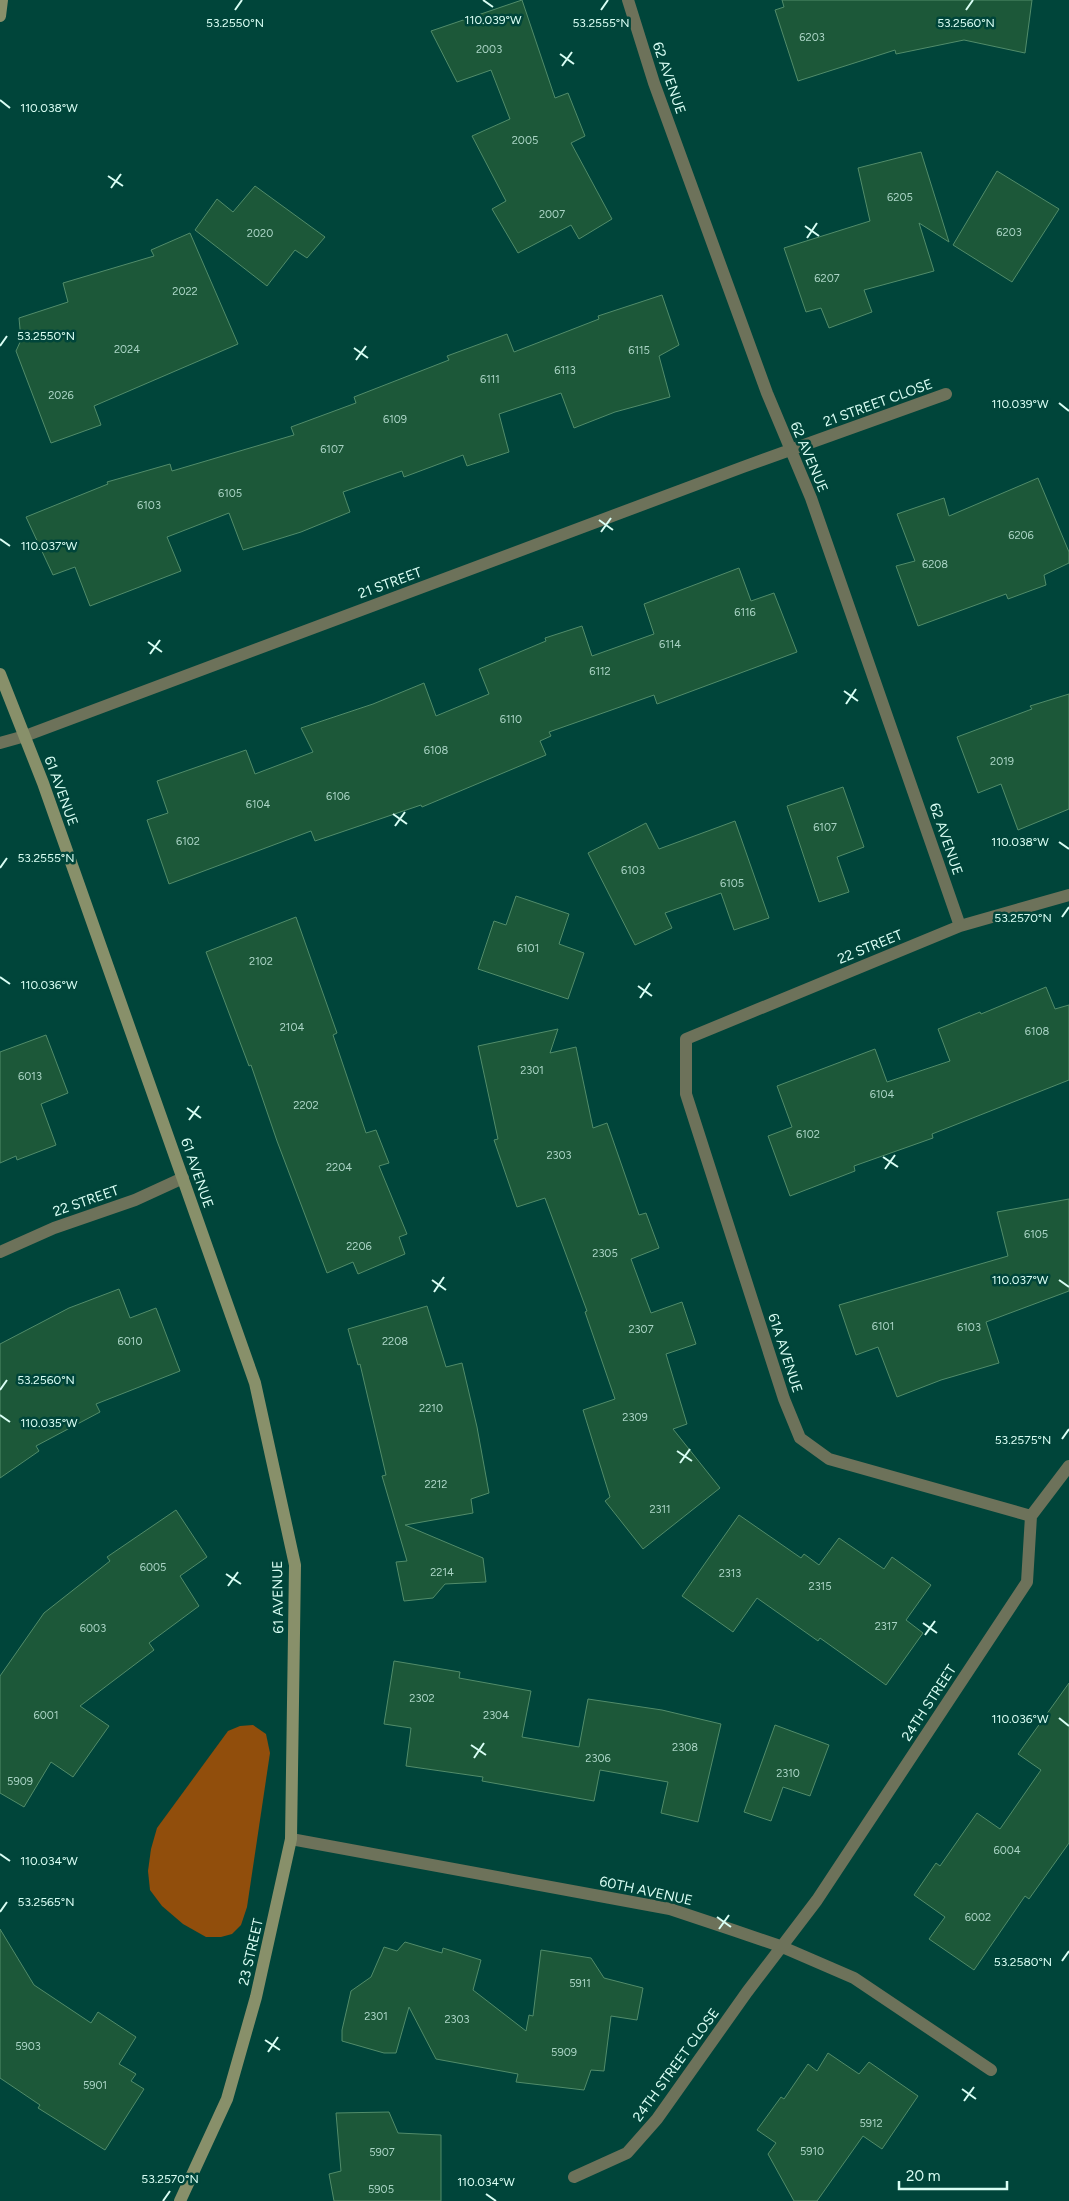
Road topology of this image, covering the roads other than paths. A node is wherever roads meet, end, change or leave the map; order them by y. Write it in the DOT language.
graph roads {
  1 [pos="2,0"];
  2 [pos="628,0"];
  3 [pos="0,16"];
  4 [pos="946,394"];
  5 [pos="791,451"];
  6 [pos="0,674"];
  7 [pos="24,736"];
  8 [pos="0,743"];
  9 [pos="1069,895"];
  10 [pos="960,926"];
  11 [pos="686,1039"];
  12 [pos="182,1178"];
  13 [pos="0,1252"];
  14 [pos="1069,1466"];
  15 [pos="1031,1516"];
  16 [pos="294,1698"];
  17 [pos="291,1839"];
  18 [pos="780,1946"];
  19 [pos="991,2070"];
  20 [pos="574,2177"];
  21 [pos="180,2201"];
  1 -- 3 [label="street"];
  2 -- 5 [label="street, 62 AVENUE"];
  4 -- 5 [label="street, 21 STREET CLOSE"];
  5 -- 7 [label="street, 21 STREET"];
  5 -- 10 [label="street, 62 AVENUE"];
  6 -- 7 [label="street, 61 AVENUE"];
  7 -- 8 [label="street, 21 STREET"];
  7 -- 12 [label="street, 61 AVENUE"];
  9 -- 10 [label="street, 22 STREET"];
  10 -- 11 [label="street, 22 STREET"];
  11 -- 15 [label="street, 61A AVENUE"];
  12 -- 13 [label="street, 22 STREET"];
  12 -- 16 [label="street, 61 AVENUE"];
  14 -- 15 [label="street"];
  15 -- 18 [label="street, 24TH STREET"];
  16 -- 17 [label="street, 23 STREET"];
  17 -- 18 [label="street, 60TH AVENUE"];
  17 -- 21 [label="street, 23 STREET"];
  18 -- 19 [label="street, 60TH AVENUE"];
  18 -- 20 [label="street, 24TH STREET CLOSE"];
}
